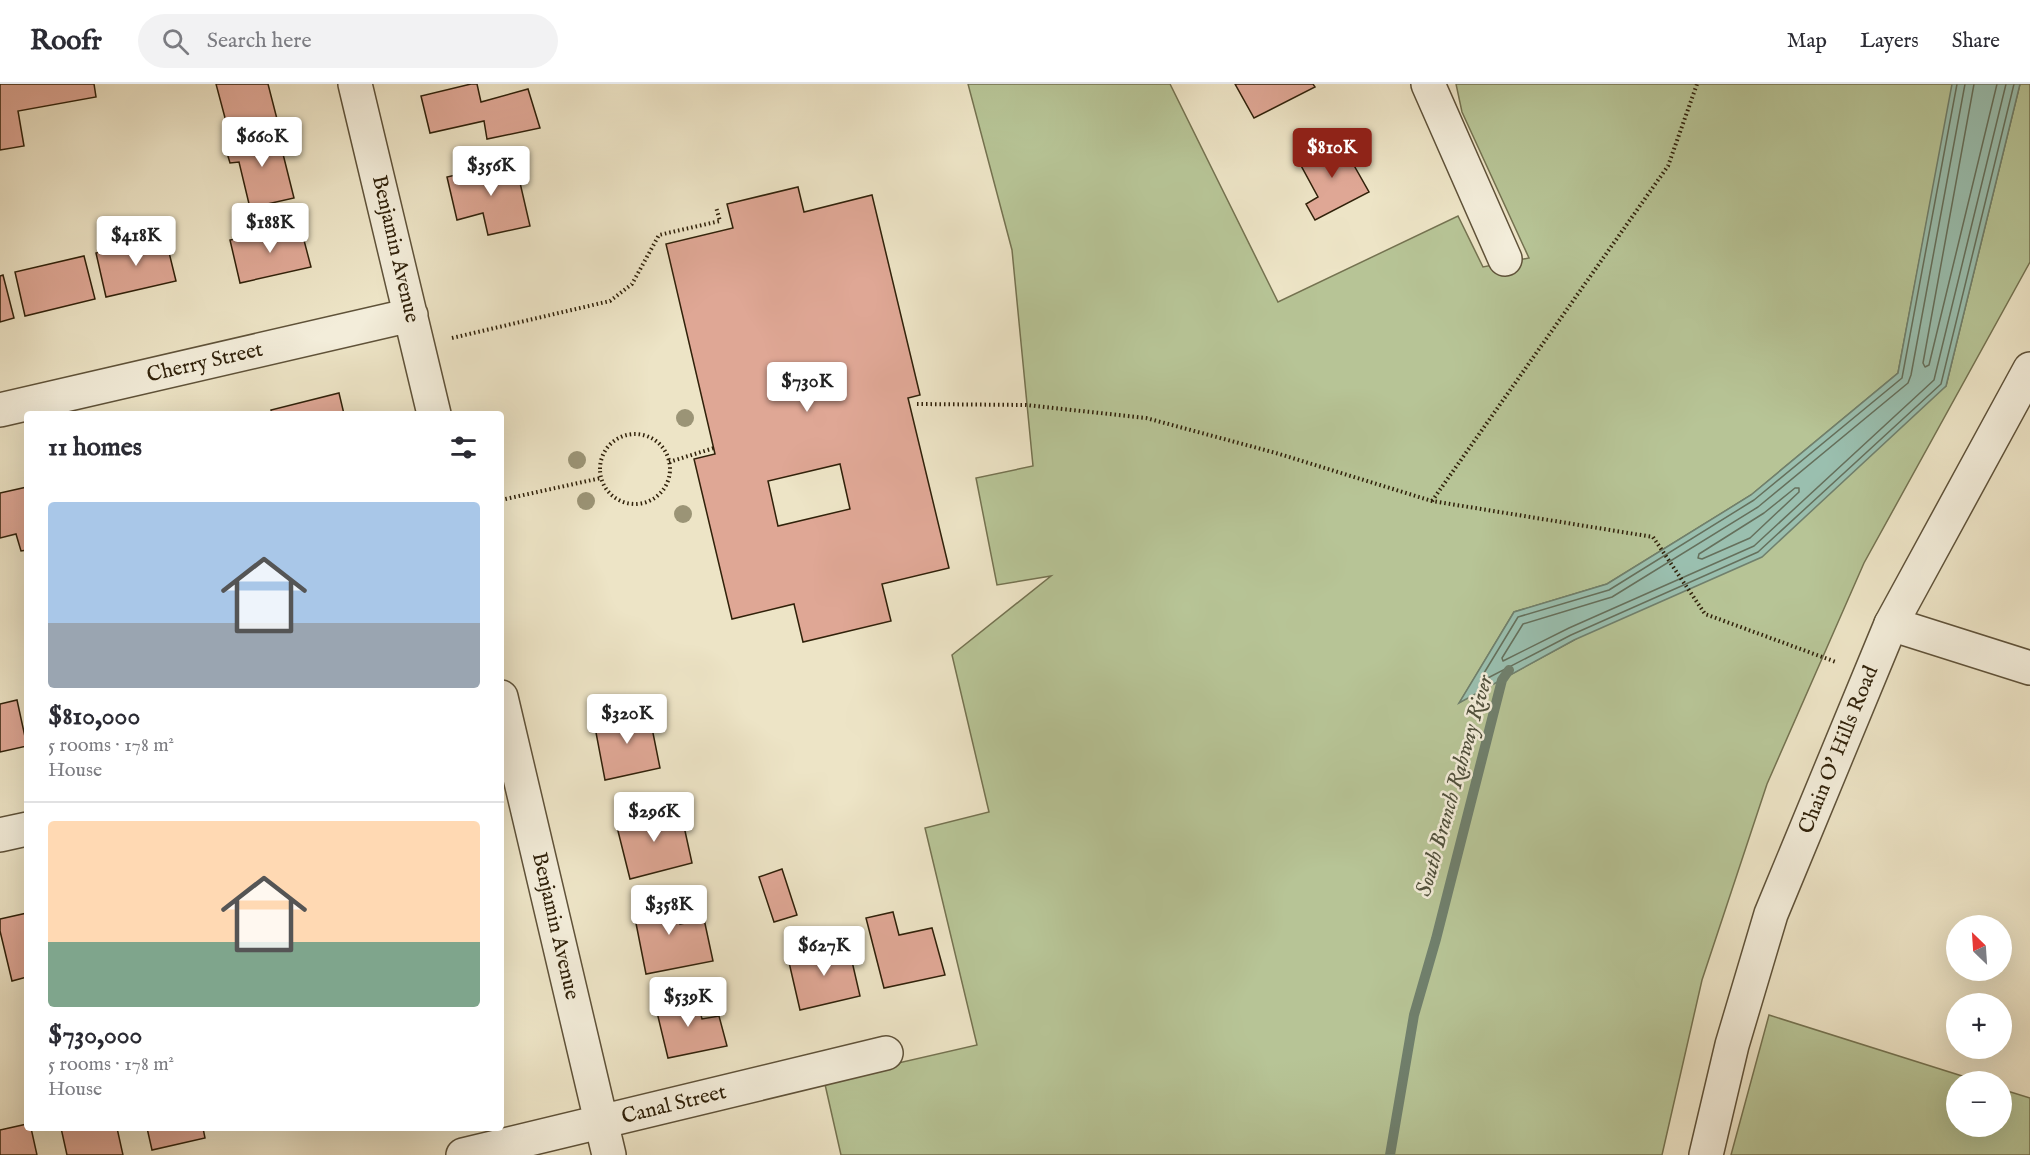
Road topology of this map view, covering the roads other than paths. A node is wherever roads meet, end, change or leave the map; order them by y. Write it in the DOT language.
graph roads {
  1 [pos="355,84"];
  2 [pos="1428,84"];
  3 [pos="1505,259"];
  4 [pos="411,315"];
  5 [pos="2030,369"];
  6 [pos="0,410"];
  7 [pos="433,411"];
  8 [pos="1891,624"];
  9 [pos="2030,668"];
  10 [pos="504,715"];
  11 [pos="24,830"];
  12 [pos="0,836"];
  13 [pos="886,1053"];
  14 [pos="601,1122"];
  15 [pos="463,1155"];
  16 [pos="609,1155"];
  17 [pos="1706,1155"];
  1 -- 4 [label="street, Benjamin Avenue"];
  2 -- 3 [label="street"];
  4 -- 6 [label="street, Cherry Street"];
  4 -- 7 [label="street, Benjamin Avenue"];
  5 -- 8 [label="street, Chain O' Hills Road"];
  8 -- 9 [label="street"];
  8 -- 17 [label="street, Chain O' Hills Road"];
  10 -- 14 [label="street, Benjamin Avenue"];
  11 -- 12 [label="street"];
  13 -- 14 [label="street, Canal Street"];
  14 -- 15 [label="street, Canal Street"];
  14 -- 16 [label="street, Benjamin Avenue"];
}
